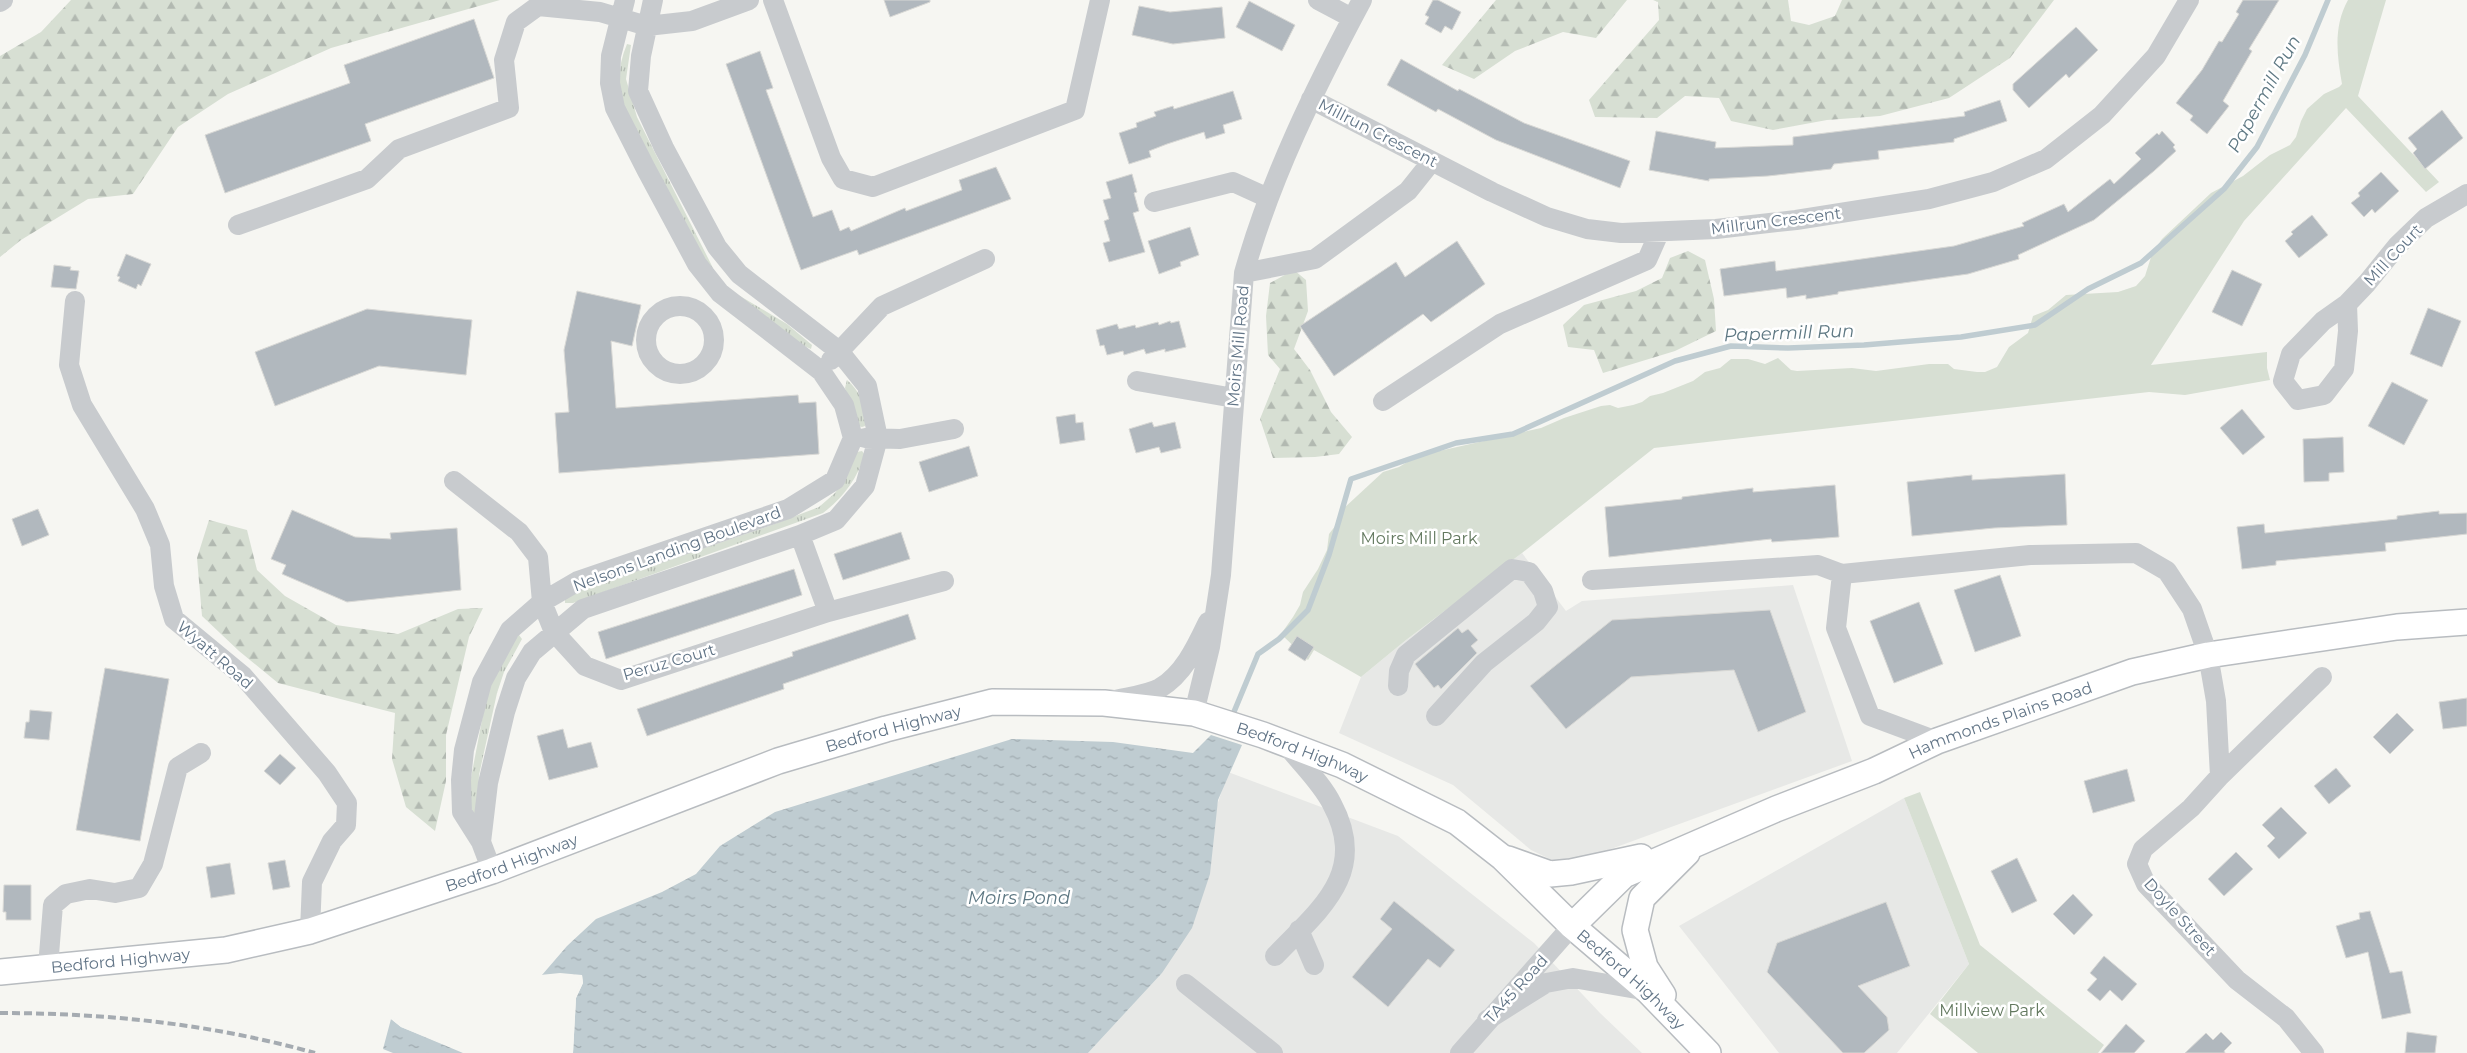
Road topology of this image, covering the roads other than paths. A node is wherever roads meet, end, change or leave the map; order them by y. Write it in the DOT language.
graph roads {
  1 [pos="3,0"];
  2 [pos="653,0"];
  3 [pos="749,0"];
  4 [pos="773,0"];
  5 [pos="1100,0"];
  6 [pos="1318,0"];
  7 [pos="1362,0"];
  8 [pos="2189,0"];
  9 [pos="0,2"];
  10 [pos="622,9"];
  11 [pos="1352,18"];
  12 [pos="647,26"];
  13 [pos="1311,98"];
  14 [pos="1432,161"];
  15 [pos="2467,194"];
  16 [pos="1268,198"];
  17 [pos="1154,202"];
  18 [pos="238,225"];
  19 [pos="1659,233"];
  20 [pos="984,260"];
  21 [pos="1244,273"];
  22 [pos="739,274"];
  23 [pos="720,293"];
  24 [pos="75,301"];
  25 [pos="2347,304"];
  26 [pos="699,310"];
  27 [pos="839,351"];
  28 [pos="821,371"];
  29 [pos="1137,381"];
  30 [pos="1234,398"];
  31 [pos="1383,401"];
  32 [pos="954,429"];
  33 [pos="853,438"];
  34 [pos="878,438"];
  35 [pos="454,481"];
  36 [pos="800,536"];
  37 [pos="1842,574"];
  38 [pos="1592,580"];
  39 [pos="944,581"];
  40 [pos="542,602"];
  41 [pos="1217,602"];
  42 [pos="828,612"];
  43 [pos="2467,622"];
  44 [pos="554,632"];
  45 [pos="2208,655"];
  46 [pos="2322,678"];
  47 [pos="1398,686"];
  48 [pos="1104,703"];
  49 [pos="1436,716"];
  50 [pos="1204,717"];
  51 [pos="1274,739"];
  52 [pos="1937,741"];
  53 [pos="201,753"];
  54 [pos="2220,776"];
  55 [pos="481,842"];
  56 [pos="1697,843"];
  57 [pos="1503,858"];
  58 [pos="492,871"];
  59 [pos="1572,926"];
  60 [pos="1299,930"];
  61 [pos="310,931"];
  62 [pos="1275,956"];
  63 [pos="1314,964"];
  64 [pos="48,967"];
  65 [pos="0,972"];
  66 [pos="1186,984"];
  67 [pos="1648,991"];
  68 [pos="1487,1020"];
  69 [pos="1678,1021"];
  70 [pos="1273,1053"];
  71 [pos="1460,1053"];
  72 [pos="1708,1053"];
  73 [pos="2314,1053"];
  1 -- 9 [label="street"];
  2 -- 12 [label="street, Nelsons Landing Boulevard"];
  3 -- 12 [label="street"];
  4 -- 5 [label="street"];
  6 -- 11 [label="street"];
  7 -- 11 [label="street, Moirs Mill Road"];
  8 -- 19 [label="street, Millrun Crescent"];
  10 -- 12 [label="street"];
  10 -- 18 [label="street"];
  10 -- 23 [label="street"];
  11 -- 13 [label="street, Moirs Mill Road"];
  12 -- 22 [label="street, Nelsons Landing Boulevard"];
  13 -- 14 [label="street, Millrun Crescent"];
  13 -- 16 [label="street, Moirs Mill Road"];
  14 -- 19 [label="street, Millrun Crescent"];
  14 -- 21 [label="street"];
  15 -- 25 [label="street, Mill Court"];
  16 -- 17 [label="street"];
  16 -- 21 [label="street, Moirs Mill Road"];
  19 -- 31 [label="street"];
  20 -- 27 [label="street"];
  21 -- 30 [label="street, Moirs Mill Road"];
  22 -- 23 [label="street"];
  22 -- 27 [label="street, Nelsons Landing Boulevard"];
  23 -- 26 [label="street"];
  23 -- 28 [label="street"];
  24 -- 61 [label="street, Wyatt Road"];
  25 -- 25 [label="street, Mill Court"];
  27 -- 28 [label="street"];
  27 -- 34 [label="street, Nelsons Landing Boulevard"];
  28 -- 33 [label="street"];
  29 -- 30 [label="street"];
  30 -- 41 [label="street, Moirs Mill Road"];
  32 -- 34 [label="street"];
  33 -- 34 [label="street"];
  33 -- 40 [label="street, Nelsons Landing Boulevard"];
  34 -- 36 [label="street, Nelsons Landing Boulevard"];
  35 -- 40 [label="street, Peruz Court"];
  36 -- 42 [label="street"];
  36 -- 44 [label="street, Nelsons Landing Boulevard"];
  37 -- 38 [label="street"];
  37 -- 45 [label="street"];
  37 -- 52 [label="street"];
  39 -- 42 [label="street, Peruz Court"];
  40 -- 44 [label="street, Peruz Court"];
  40 -- 55 [label="street, Nelsons Landing Boulevard"];
  41 -- 48 [label="street"];
  41 -- 50 [label="street, Moirs Mill Road"];
  42 -- 44 [label="street, Peruz Court"];
  43 -- 45 [label="main road, Hammonds Plains Road"];
  44 -- 55 [label="street, Nelsons Landing Boulevard"];
  45 -- 52 [label="main road, Hammonds Plains Road"];
  45 -- 54 [label="street"];
  46 -- 54 [label="street, Doyle Street"];
  47 -- 49 [label="street"];
  48 -- 50 [label="main road, Bedford Highway"];
  48 -- 58 [label="main road, Bedford Highway"];
  50 -- 51 [label="main road, Bedford Highway"];
  51 -- 57 [label="main road, Bedford Highway"];
  51 -- 60 [label="street"];
  52 -- 56 [label="main road, Hammonds Plains Road"];
  53 -- 64 [label="street"];
  54 -- 73 [label="street, Doyle Street"];
  55 -- 58 [label="street, Nelsons Landing Boulevard"];
  56 -- 57 [label="main road"];
  56 -- 59 [label="main road, Hammonds Plains Road"];
  56 -- 69 [label="main road"];
  57 -- 59 [label="main road, Bedford Highway"];
  58 -- 61 [label="main road, Bedford Highway"];
  59 -- 67 [label="main road, Bedford Highway"];
  59 -- 68 [label="street, TA45 Road"];
  60 -- 62 [label="street"];
  60 -- 63 [label="street"];
  61 -- 64 [label="main road, Bedford Highway"];
  64 -- 65 [label="main road, Bedford Highway"];
  66 -- 70 [label="street"];
  67 -- 68 [label="street"];
  67 -- 69 [label="main road, Bedford Highway"];
  68 -- 71 [label="street, TA45 Road"];
  69 -- 72 [label="main road, Bedford Highway"];
}
